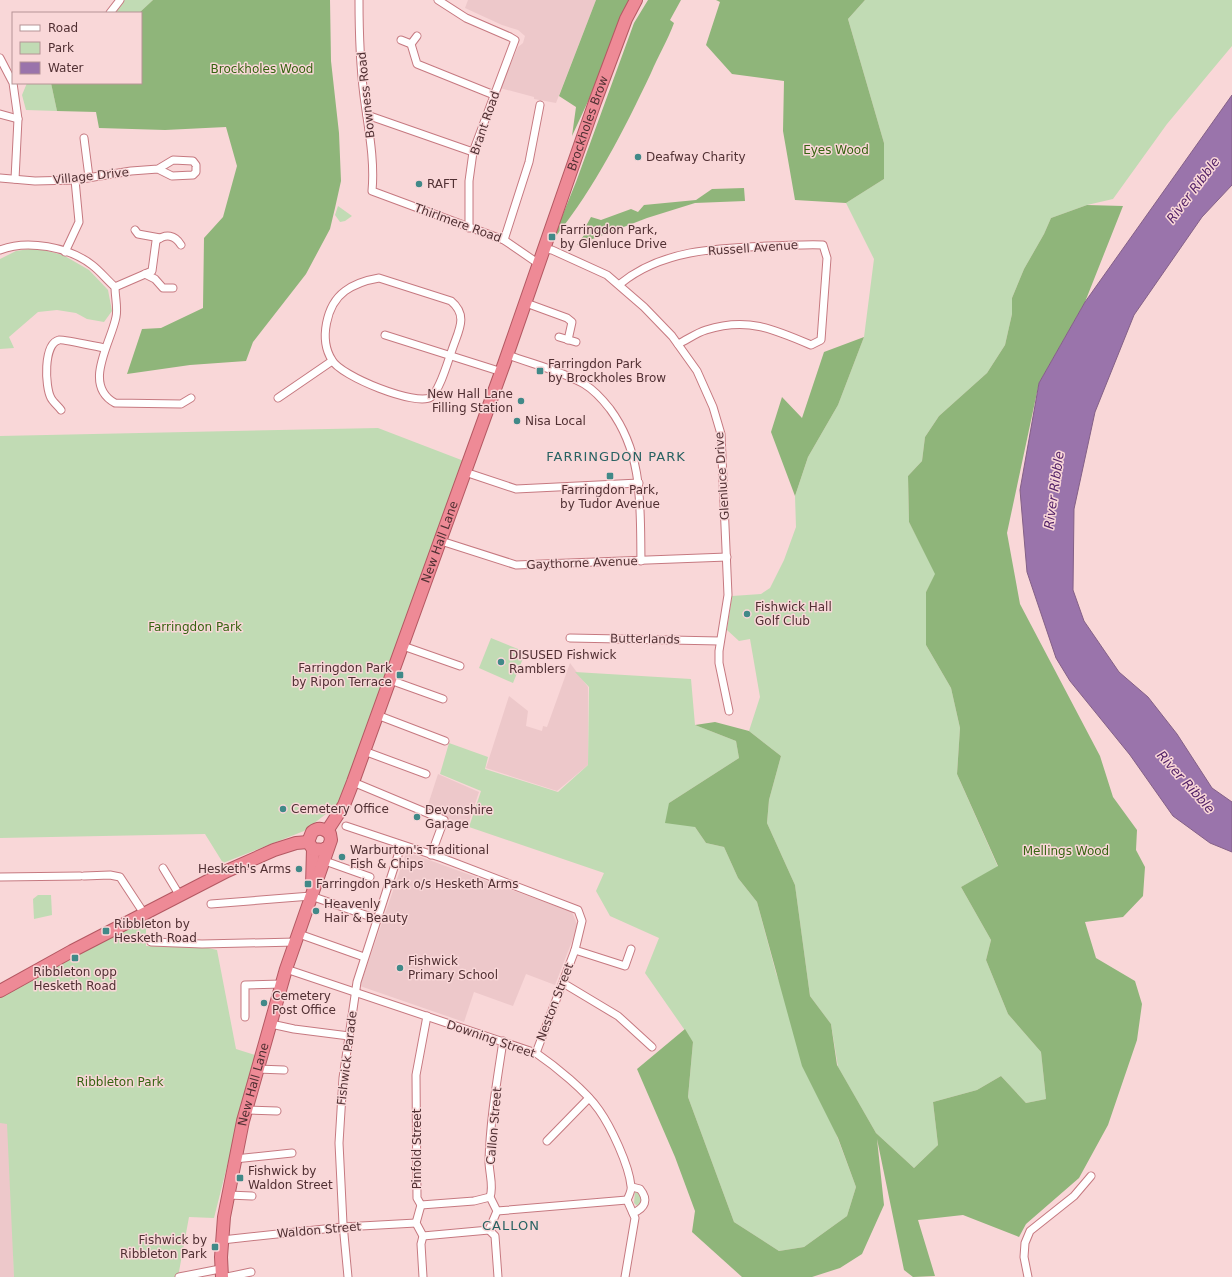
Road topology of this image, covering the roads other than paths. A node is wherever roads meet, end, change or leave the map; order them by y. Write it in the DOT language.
graph roads {
  1 [pos="120,0"];
  2 [pos="359,0"];
  3 [pos="438,0"];
  4 [pos="636,0"];
  5 [pos="111,12"];
  6 [pos="417,36"];
  7 [pos="401,40"];
  8 [pos="410,44"];
  9 [pos="0,58"];
  10 [pos="12,81"];
  11 [pos="13,84"];
  12 [pos="494,95"];
  13 [pos="540,105"];
  14 [pos="0,114"];
  15 [pos="368,115"];
  16 [pos="18,119"];
  17 [pos="84,138"];
  18 [pos="473,152"];
  19 [pos="158,169"];
  20 [pos="89,177"];
  21 [pos="0,178"];
  22 [pos="14,179"];
  23 [pos="75,180"];
  24 [pos="372,191"];
  25 [pos="469,228"];
  26 [pos="135,230"];
  27 [pos="160,238"];
  28 [pos="504,240"];
  29 [pos="181,245"];
  30 [pos="544,249"];
  31 [pos="0,250"];
  32 [pos="66,252"];
  33 [pos="539,264"];
  34 [pos="145,274"];
  35 [pos="620,284"];
  36 [pos="115,287"];
  37 [pos="174,288"];
  38 [pos="526,303"];
  39 [pos="385,335"];
  40 [pos="559,337"];
  41 [pos="568,340"];
  42 [pos="576,342"];
  43 [pos="678,344"];
  44 [pos="105,348"];
  45 [pos="508,355"];
  46 [pos="449,357"];
  47 [pos="332,361"];
  48 [pos="502,372"];
  49 [pos="191,398"];
  50 [pos="278,398"];
  51 [pos="62,410"];
  52 [pos="465,472"];
  53 [pos="639,483"];
  54 [pos="440,540"];
  55 [pos="727,557"];
  56 [pos="641,561"];
  57 [pos="570,638"];
  58 [pos="720,641"];
  59 [pos="403,646"];
  60 [pos="460,666"];
  61 [pos="390,680"];
  62 [pos="443,699"];
  63 [pos="729,711"];
  64 [pos="377,715"];
  65 [pos="445,741"];
  66 [pos="364,751"];
  67 [pos="426,774"];
  68 [pos="353,782"];
  69 [pos="346,826"];
  70 [pos="327,831"];
  71 [pos="401,846"];
  72 [pos="319,850"];
  73 [pos="431,855"];
  74 [pos="163,868"];
  75 [pos="0,877"];
  76 [pos="370,877"];
  77 [pos="180,896"];
  78 [pos="311,896"];
  79 [pos="211,904"];
  80 [pos="145,915"];
  81 [pos="376,919"];
  82 [pos="298,938"];
  83 [pos="151,942"];
  84 [pos="631,949"];
  85 [pos="575,950"];
  86 [pos="364,957"];
  87 [pos="286,969"];
  88 [pos="563,983"];
  89 [pos="282,984"];
  90 [pos="0,991"];
  91 [pos="355,992"];
  92 [pos="427,1016"];
  93 [pos="245,1017"];
  94 [pos="271,1024"];
  95 [pos="349,1036"];
  96 [pos="503,1041"];
  97 [pos="652,1047"];
  98 [pos="536,1053"];
  99 [pos="257,1069"];
  100 [pos="284,1070"];
  101 [pos="589,1098"];
  102 [pos="246,1110"];
  103 [pos="277,1111"];
  104 [pos="547,1141"];
  105 [pos="292,1153"];
  106 [pos="235,1159"];
  107 [pos="1091,1176"];
  108 [pos="632,1187"];
  109 [pos="228,1195"];
  110 [pos="252,1196"];
  111 [pos="490,1197"];
  112 [pos="627,1200"];
  113 [pos="421,1205"];
  114 [pos="497,1211"];
  115 [pos="633,1213"];
  116 [pos="416,1223"];
  117 [pos="343,1227"];
  118 [pos="489,1230"];
  119 [pos="423,1236"];
  120 [pos="222,1240"];
  121 [pos="251,1272"];
  122 [pos="223,1274"];
  123 [pos="179,1277"];
  124 [pos="348,1277"];
  125 [pos="424,1277"];
  126 [pos="498,1277"];
  127 [pos="625,1277"];
  128 [pos="1028,1277"];
  1 -- 5 [label="street"];
  2 -- 15 [label="street, Bowness Road"];
  3 -- 12 [label="street, Brant Road"];
  4 -- 30 [label="highway, Brockholes Brow"];
  6 -- 8 [label="street"];
  7 -- 8 [label="street"];
  8 -- 12 [label="street"];
  9 -- 10 [label="street"];
  11 -- 16 [label="street"];
  12 -- 18 [label="street, Brant Road"];
  13 -- 28 [label="street"];
  14 -- 16 [label="street"];
  15 -- 18 [label="street"];
  15 -- 24 [label="street, Bowness Road"];
  16 -- 22 [label="street"];
  17 -- 20 [label="street"];
  18 -- 25 [label="street, Brant Road"];
  19 -- 19 [label="street, Village Drive"];
  19 -- 20 [label="street, Village Drive"];
  20 -- 23 [label="street, Village Drive"];
  21 -- 22 [label="street, Village Drive"];
  22 -- 23 [label="street, Village Drive"];
  23 -- 32 [label="street"];
  24 -- 25 [label="street, Thirlmere Road"];
  25 -- 28 [label="street, Thirlmere Road"];
  26 -- 27 [label="street"];
  27 -- 29 [label="street"];
  27 -- 34 [label="street"];
  28 -- 33 [label="street, Thirlmere Road"];
  30 -- 33 [label="highway, New Hall Lane"];
  30 -- 35 [label="street, Glenluce Drive"];
  31 -- 32 [label="street"];
  32 -- 36 [label="street"];
  33 -- 38 [label="highway, New Hall Lane"];
  34 -- 36 [label="street"];
  34 -- 37 [label="street"];
  35 -- 43 [label="street, Glenluce Drive"];
  35 -- 43 [label="street, Russell Avenue"];
  36 -- 44 [label="street"];
  38 -- 41 [label="street"];
  38 -- 45 [label="highway, New Hall Lane"];
  39 -- 46 [label="street"];
  40 -- 41 [label="street"];
  41 -- 42 [label="street"];
  43 -- 55 [label="street, Glenluce Drive"];
  44 -- 49 [label="street"];
  44 -- 51 [label="street"];
  45 -- 48 [label="highway, New Hall Lane"];
  45 -- 53 [label="street"];
  46 -- 47 [label="street"];
  46 -- 47 [label="street"];
  46 -- 48 [label="street"];
  47 -- 50 [label="street"];
  48 -- 52 [label="highway, New Hall Lane"];
  52 -- 53 [label="street"];
  52 -- 54 [label="highway, New Hall Lane"];
  53 -- 56 [label="street"];
  54 -- 56 [label="street, Gaythorne Avenue"];
  54 -- 59 [label="highway, New Hall Lane"];
  55 -- 56 [label="street, Gaythorne Avenue"];
  55 -- 58 [label="street, Glenluce Drive"];
  57 -- 58 [label="street, Butterlands"];
  58 -- 63 [label="street, Glenluce Drive"];
  59 -- 60 [label="street"];
  59 -- 61 [label="highway, New Hall Lane"];
  61 -- 62 [label="street"];
  61 -- 64 [label="highway, New Hall Lane"];
  64 -- 65 [label="street"];
  64 -- 66 [label="highway, New Hall Lane"];
  66 -- 67 [label="street"];
  66 -- 68 [label="highway, New Hall Lane"];
  68 -- 70 [label="highway, New Hall Lane"];
  68 -- 73 [label="street"];
  69 -- 71 [label="street"];
  70 -- 72 [label="highway"];
  70 -- 72 [label="highway"];
  71 -- 73 [label="street"];
  71 -- 81 [label="street, Fishwick Parade"];
  72 -- 76 [label="street"];
  72 -- 77 [label="highway"];
  72 -- 78 [label="highway, New Hall Lane"];
  72 -- 78 [label="highway, New Hall Lane"];
  73 -- 85 [label="street, Neston Street"];
  74 -- 77 [label="street"];
  75 -- 80 [label="street"];
  77 -- 80 [label="highway"];
  78 -- 79 [label="street"];
  78 -- 81 [label="street"];
  78 -- 82 [label="highway, New Hall Lane"];
  80 -- 90 [label="highway"];
  81 -- 86 [label="street, Fishwick Parade"];
  82 -- 83 [label="street"];
  82 -- 86 [label="street"];
  82 -- 87 [label="highway, New Hall Lane"];
  84 -- 85 [label="street"];
  85 -- 88 [label="street, Neston Street"];
  86 -- 91 [label="street, Fishwick Parade"];
  87 -- 89 [label="highway, New Hall Lane"];
  87 -- 91 [label="street, Downing Street"];
  88 -- 97 [label="street"];
  88 -- 98 [label="street, Neston Street"];
  89 -- 93 [label="street"];
  89 -- 94 [label="highway, New Hall Lane"];
  91 -- 92 [label="street, Downing Street"];
  91 -- 95 [label="street, Fishwick Parade"];
  92 -- 96 [label="street, Downing Street"];
  92 -- 113 [label="street, Pinfold Street"];
  94 -- 95 [label="street"];
  94 -- 99 [label="highway, New Hall Lane"];
  95 -- 117 [label="street, Fishwick Parade"];
  96 -- 98 [label="street, Downing Street"];
  96 -- 111 [label="street, Callon Street"];
  98 -- 101 [label="street, Downing Street"];
  99 -- 100 [label="street"];
  99 -- 102 [label="highway, New Hall Lane"];
  101 -- 104 [label="street"];
  101 -- 108 [label="street, Downing Street"];
  102 -- 103 [label="street"];
  102 -- 106 [label="highway, New Hall Lane"];
  105 -- 106 [label="street"];
  106 -- 109 [label="highway, New Hall Lane"];
  107 -- 128 [label="street"];
  108 -- 112 [label="street"];
  108 -- 115 [label="street"];
  109 -- 110 [label="street"];
  109 -- 120 [label="highway, New Hall Lane"];
  111 -- 113 [label="street"];
  111 -- 114 [label="street, Callon Street"];
  112 -- 114 [label="street"];
  112 -- 115 [label="street"];
  113 -- 116 [label="street, Pinfold Street"];
  114 -- 118 [label="street"];
  115 -- 127 [label="street"];
  116 -- 117 [label="street, Waldon Street"];
  116 -- 119 [label="street"];
  117 -- 120 [label="street, Waldon Street"];
  117 -- 124 [label="street, Fishwick Parade"];
  118 -- 119 [label="street"];
  118 -- 126 [label="street"];
  119 -- 125 [label="street"];
  120 -- 122 [label="highway, New Hall Lane"];
  121 -- 122 [label="street"];
  122 -- 123 [label="street"];
}
